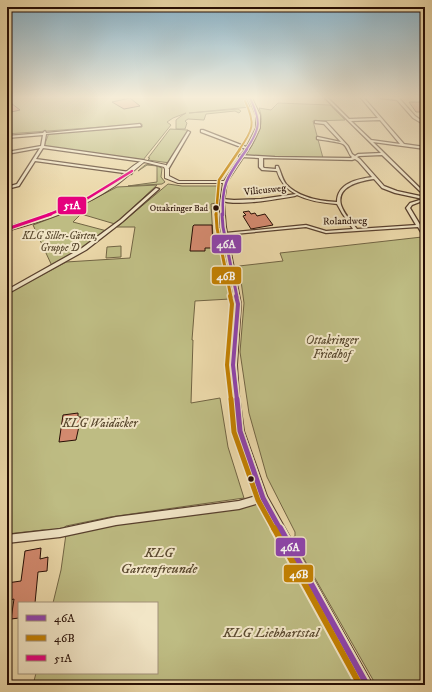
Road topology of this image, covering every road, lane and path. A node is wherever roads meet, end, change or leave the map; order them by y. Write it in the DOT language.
graph roads {
  1 [pos="68,130"];
  2 [pos="255,130"];
  3 [pos="331,130"];
  4 [pos="359,130"];
  5 [pos="390,130"];
  6 [pos="202,131"];
  7 [pos="45,132"];
  8 [pos="188,132"];
  9 [pos="7,137"];
  10 [pos="318,138"];
  11 [pos="370,141"];
  12 [pos="341,142"];
  13 [pos="403,145"];
  14 [pos="42,147"];
  15 [pos="247,148"];
  16 [pos="425,148"];
  17 [pos="7,153"];
  18 [pos="382,154"];
  19 [pos="241,156"];
  20 [pos="261,158"];
  21 [pos="275,158"];
  22 [pos="355,158"];
  23 [pos="34,160"];
  24 [pos="143,161"];
  25 [pos="167,168"];
  26 [pos="277,168"];
  27 [pos="130,173"];
  28 [pos="374,178"];
  29 [pos="225,182"];
  30 [pos="7,188"];
  31 [pos="156,189"];
  32 [pos="296,195"];
  33 [pos="425,195"];
  34 [pos="425,199"];
  35 [pos="222,200"];
  36 [pos="339,203"];
  37 [pos="418,226"];
  38 [pos="7,229"];
  39 [pos="356,230"];
  40 [pos="225,234"];
  41 [pos="425,236"];
  42 [pos="7,292"];
  43 [pos="263,498"];
  44 [pos="7,539"];
  45 [pos="367,685"];
  1 -- 7 [label="street"];
  2 -- 15 [label="street"];
  3 -- 12 [label="street"];
  4 -- 11 [label="street"];
  5 -- 13 [label="street"];
  6 -- 15 [label="street"];
  7 -- 9 [label="street"];
  7 -- 14 [label="street"];
  8 -- 25 [label="street"];
  10 -- 12 [label="street"];
  11 -- 13 [label="street"];
  11 -- 18 [label="street"];
  12 -- 22 [label="street"];
  13 -- 16 [label="street"];
  14 -- 17 [label="street"];
  14 -- 23 [label="street"];
  14 -- 24 [label="street"];
  15 -- 19 [label="street"];
  18 -- 22 [label="street"];
  18 -- 33 [label="street"];
  19 -- 20 [label="street"];
  19 -- 29 [label="street"];
  20 -- 21 [label="street"];
  20 -- 26 [label="street"];
  21 -- 22 [label="street"];
  21 -- 26 [label="street"];
  22 -- 28 [label="street"];
  23 -- 27 [label="street"];
  23 -- 30 [label="street"];
  24 -- 25 [label="street"];
  24 -- 27 [label="street"];
  25 -- 29 [label="street"];
  26 -- 32 [label="street"];
  27 -- 38 [label="street"];
  28 -- 34 [label="street"];
  28 -- 36 [label="street"];
  29 -- 35 [label="street"];
  31 -- 42 [label="street"];
  32 -- 35 [label="street, Vilicusweg"];
  32 -- 36 [label="street"];
  34 -- 37 [label="street"];
  35 -- 40 [label="street"];
  36 -- 39 [label="street"];
  37 -- 39 [label="street, Rolandweg"];
  37 -- 41 [label="street"];
  39 -- 40 [label="street, Rolandweg"];
  40 -- 43 [label="street"];
  43 -- 44 [label="street"];
  43 -- 45 [label="street"];
}
